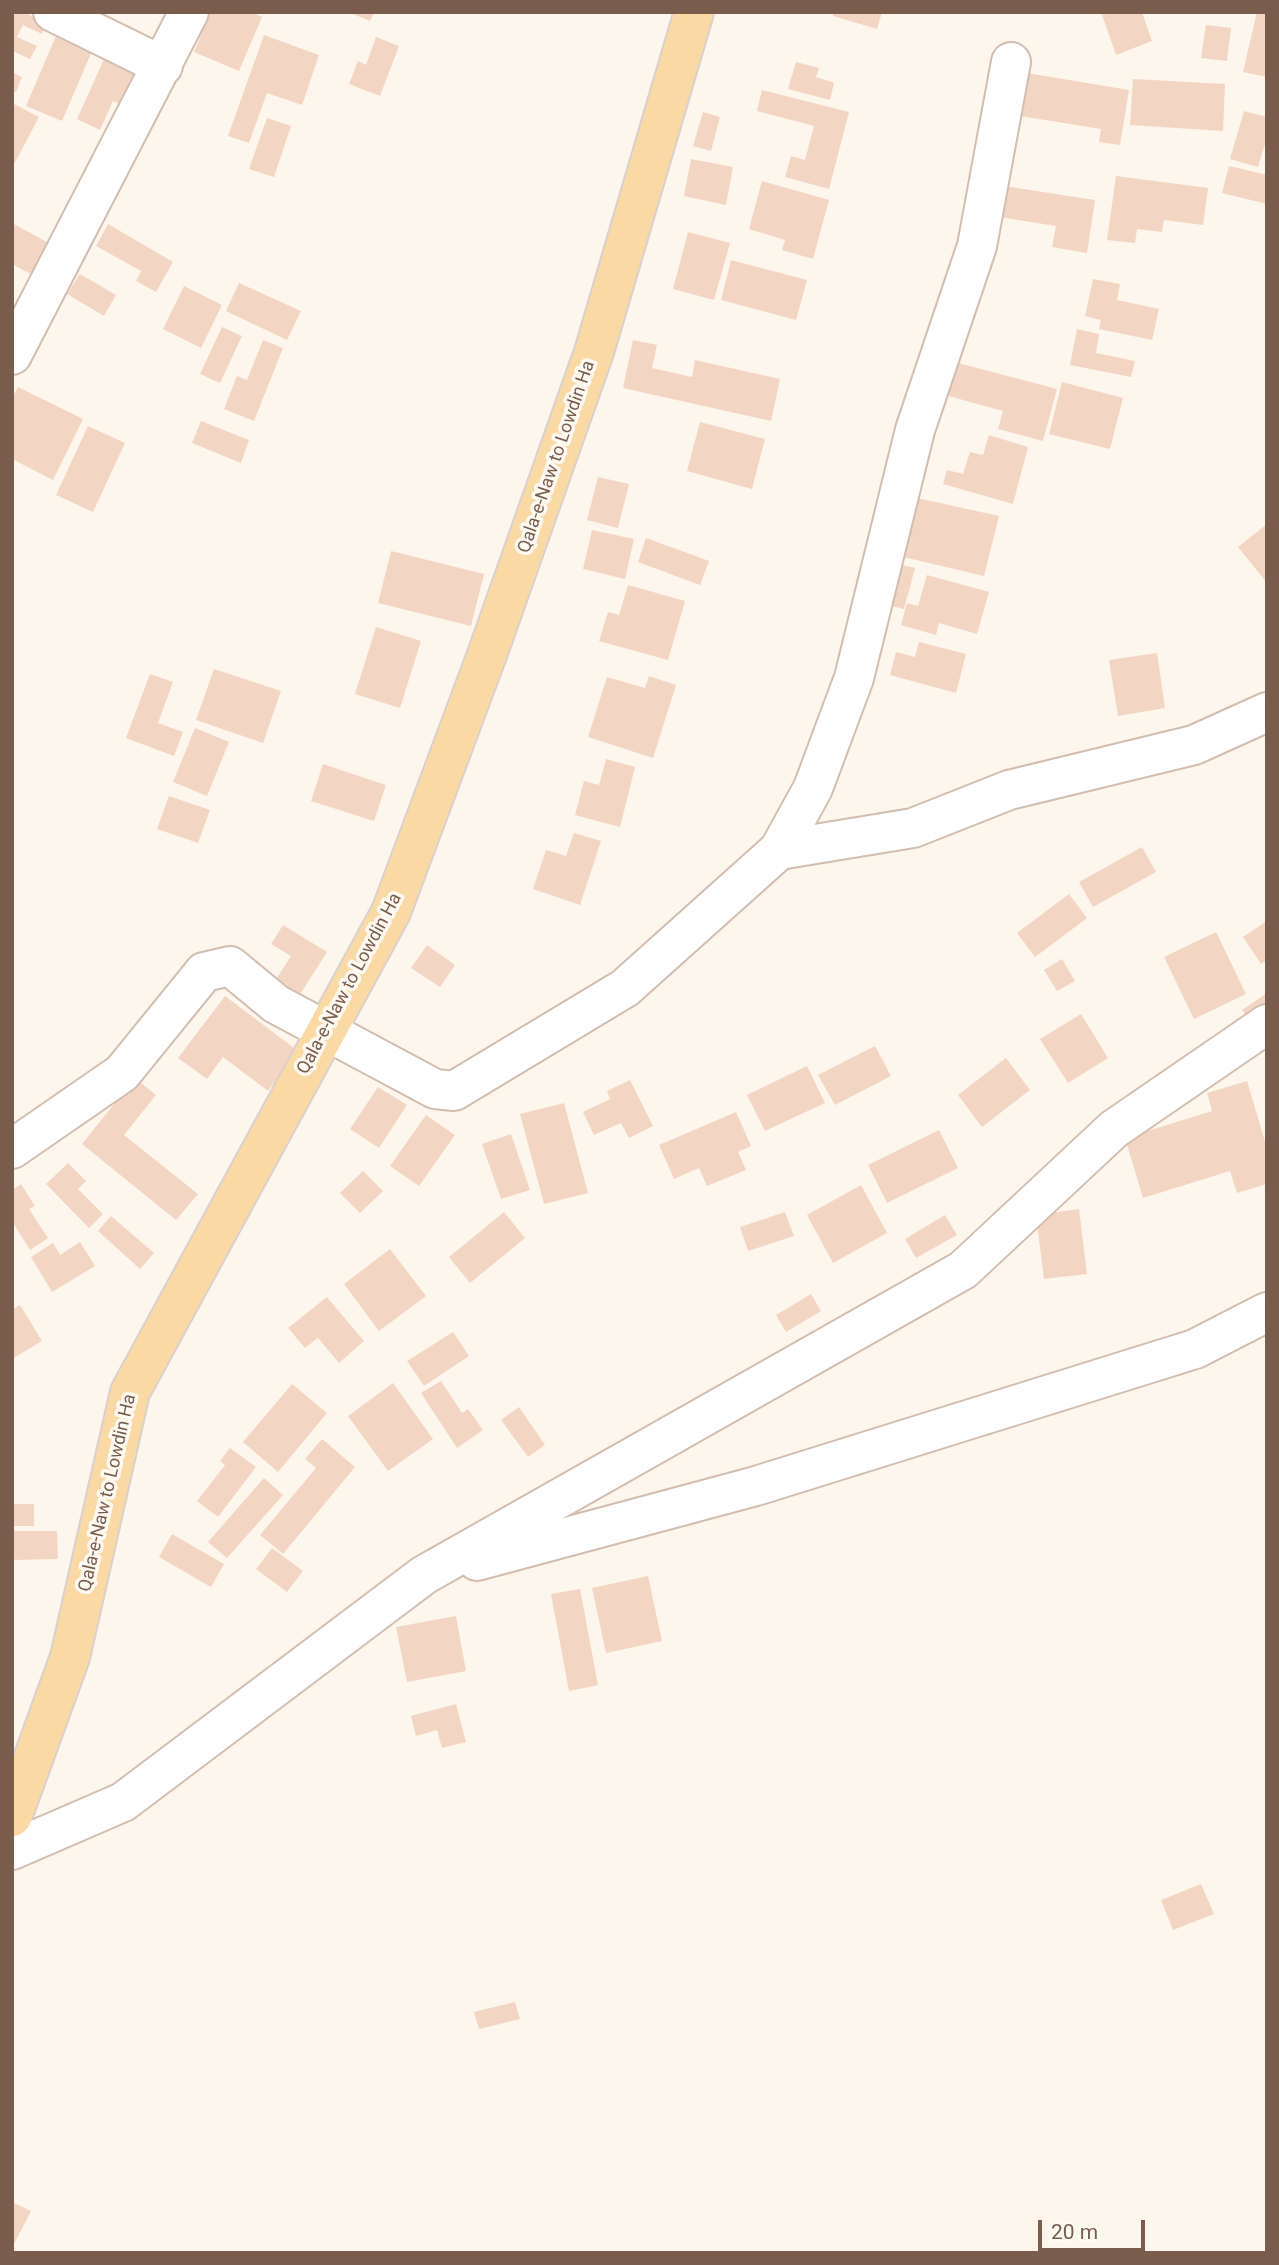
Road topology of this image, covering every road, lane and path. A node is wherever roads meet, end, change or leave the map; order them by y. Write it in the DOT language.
graph roads {
  1 [pos="53,12"];
  2 [pos="189,12"];
  3 [pos="694,12"];
  4 [pos="1011,62"];
  5 [pos="163,66"];
  6 [pos="12,355"];
  7 [pos="1267,712"];
  8 [pos="779,850"];
  9 [pos="1267,1024"];
  10 [pos="327,1030"];
  11 [pos="12,1149"];
  12 [pos="1267,1312"];
  13 [pos="424,1576"];
  14 [pos="12,1817"];
  15 [pos="12,1850"];
  1 -- 5 [label="street"];
  2 -- 5 [label="street"];
  3 -- 10 [label="main road, Qala-e-Naw to Lowdin Ha"];
  4 -- 8 [label="street"];
  5 -- 6 [label="street"];
  7 -- 8 [label="street"];
  8 -- 10 [label="street"];
  9 -- 13 [label="street"];
  10 -- 11 [label="street"];
  10 -- 14 [label="main road, Qala-e-Naw to Lowdin Ha"];
  12 -- 13 [label="street"];
  13 -- 15 [label="street"];
}
